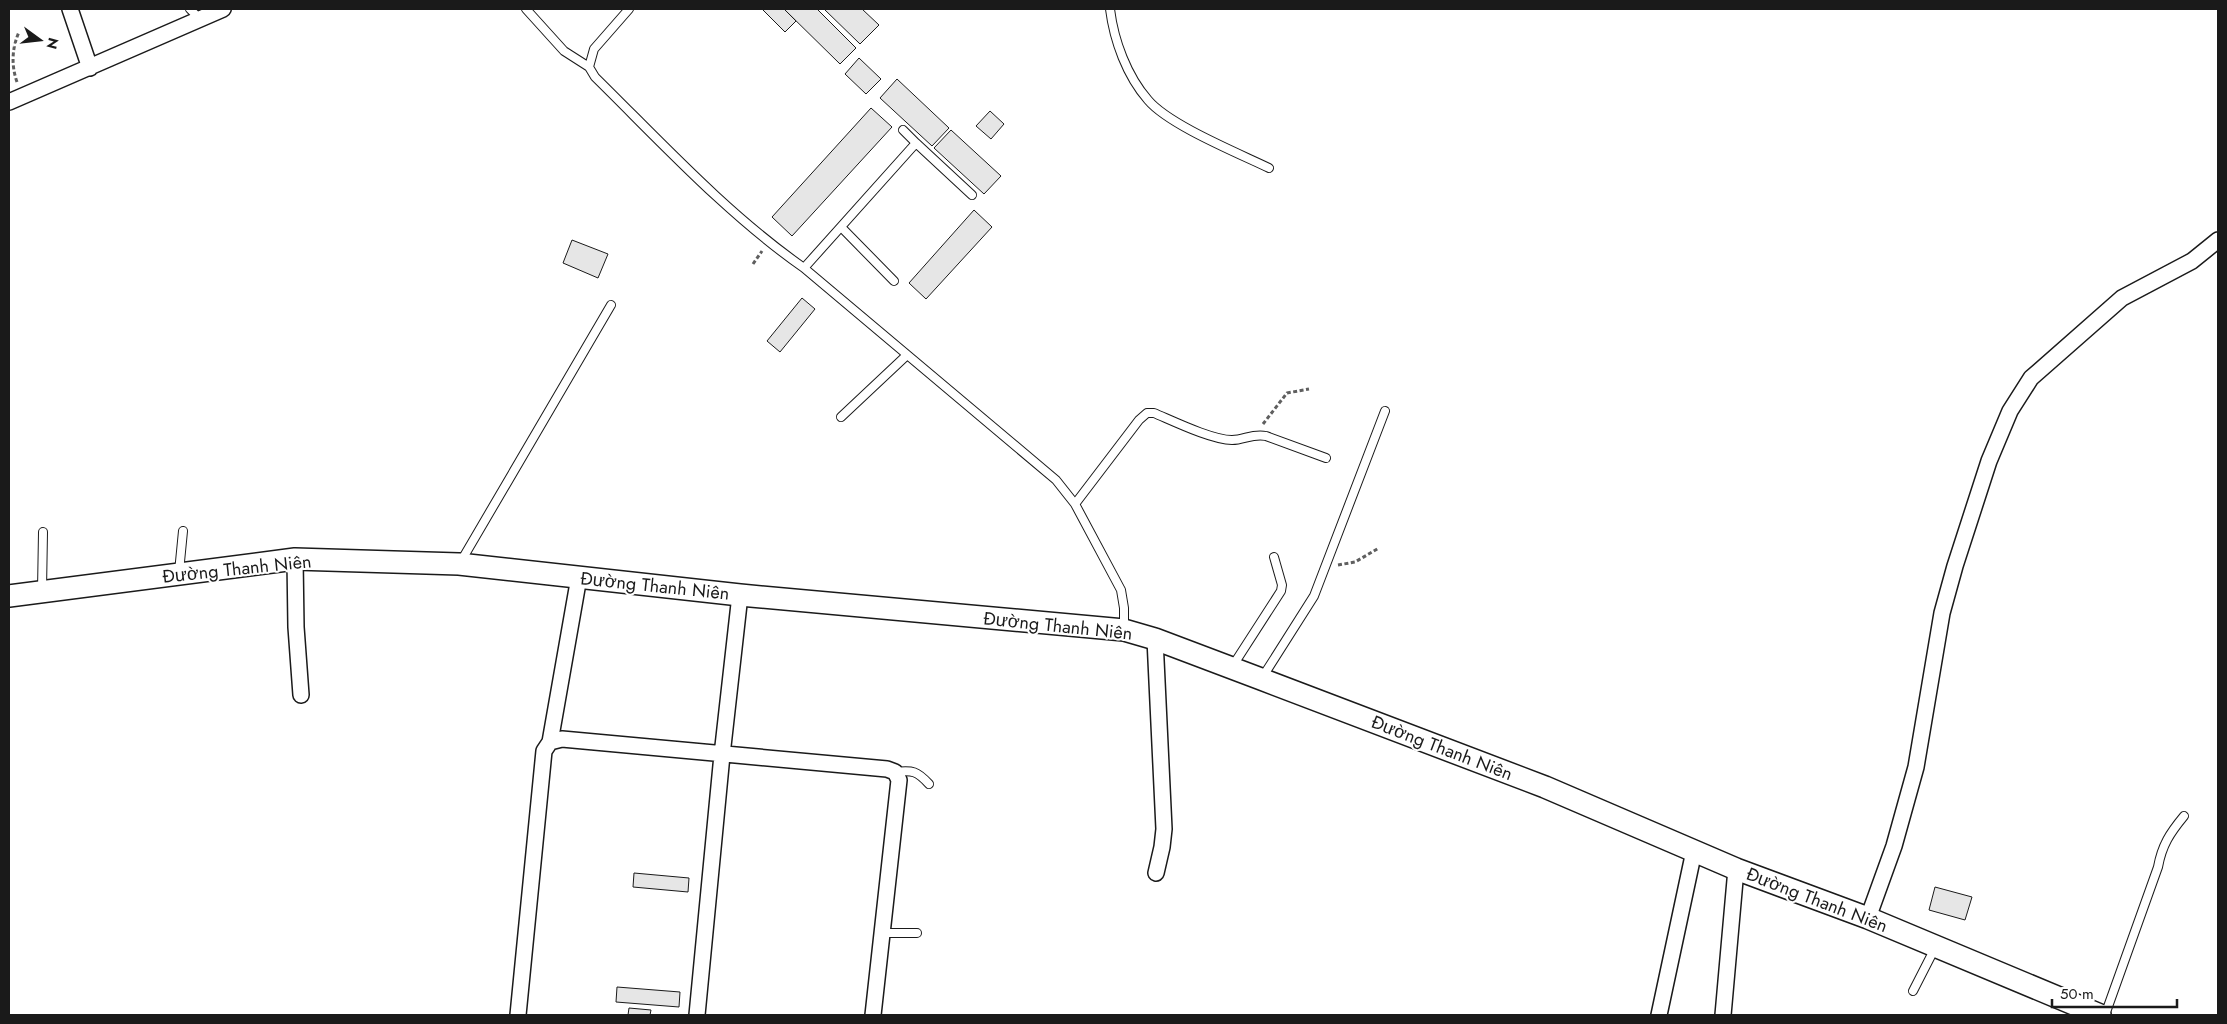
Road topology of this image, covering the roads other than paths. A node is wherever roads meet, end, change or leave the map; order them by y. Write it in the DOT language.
graph roads {
  1 [pos="70,9"];
  2 [pos="223,9"];
  3 [pos="526,9"];
  4 [pos="629,9"];
  5 [pos="1110,9"];
  6 [pos="194,14"];
  7 [pos="589,67"];
  8 [pos="90,68"];
  9 [pos="16,100"];
  10 [pos="903,130"];
  11 [pos="916,143"];
  12 [pos="1269,168"];
  13 [pos="972,196"];
  14 [pos="842,228"];
  15 [pos="2218,240"];
  16 [pos="804,268"];
  17 [pos="894,281"];
  18 [pos="611,304"];
  19 [pos="907,355"];
  20 [pos="1385,411"];
  21 [pos="841,417"];
  22 [pos="1326,458"];
  23 [pos="1076,504"];
  24 [pos="183,531"];
  25 [pos="43,532"];
  26 [pos="1274,557"];
  27 [pos="295,559"];
  28 [pos="459,564"];
  29 [pos="179,574"];
  30 [pos="580,577"];
  31 [pos="42,592"];
  32 [pos="740,595"];
  33 [pos="9,596"];
  34 [pos="1124,630"];
  35 [pos="1154,639"];
  36 [pos="1231,668"];
  37 [pos="1261,679"];
  38 [pos="301,695"];
  39 [pos="550,742"];
  40 [pos="722,755"];
  41 [pos="895,772"];
  42 [pos="929,784"];
  43 [pos="2184,816"];
  44 [pos="1694,851"];
  45 [pos="1736,869"];
  46 [pos="1156,872"];
  47 [pos="1868,918"];
  48 [pos="880,933"];
  49 [pos="917,933"];
  50 [pos="1936,947"];
  51 [pos="1914,991"];
  52 [pos="518,1015"];
  53 [pos="697,1015"];
  54 [pos="873,1015"];
  55 [pos="1659,1015"];
  56 [pos="1723,1015"];
  57 [pos="2100,1015"];
  58 [pos="2105,1015"];
  1 -- 8 [label="street"];
  2 -- 6 [label="street"];
  3 -- 7 [label="lane"];
  4 -- 7 [label="lane"];
  5 -- 12 [label="lane"];
  6 -- 8 [label="street"];
  7 -- 16 [label="lane"];
  8 -- 9 [label="street"];
  10 -- 11 [label="lane"];
  11 -- 13 [label="lane"];
  11 -- 14 [label="lane"];
  14 -- 16 [label="lane"];
  14 -- 17 [label="lane"];
  15 -- 47 [label="street"];
  16 -- 19 [label="lane"];
  18 -- 28 [label="lane"];
  19 -- 21 [label="lane"];
  19 -- 23 [label="lane"];
  20 -- 37 [label="lane"];
  22 -- 23 [label="lane"];
  23 -- 34 [label="lane"];
  24 -- 29 [label="lane"];
  25 -- 31 [label="lane"];
  26 -- 36 [label="lane"];
  27 -- 28 [label="main road, Đường Thanh Niên"];
  27 -- 29 [label="main road, Đường Thanh Niên"];
  27 -- 38 [label="street"];
  28 -- 30 [label="main road, Đường Thanh Niên"];
  29 -- 31 [label="main road, Đường Thanh Niên"];
  30 -- 32 [label="main road, Đường Thanh Niên"];
  30 -- 39 [label="street"];
  31 -- 33 [label="main road, Đường Thanh Niên"];
  32 -- 34 [label="main road, Đường Thanh Niên"];
  32 -- 40 [label="street"];
  34 -- 35 [label="main road, Đường Thanh Niên"];
  35 -- 36 [label="main road, Đường Thanh Niên"];
  35 -- 46 [label="street"];
  36 -- 37 [label="main road, Đường Thanh Niên"];
  37 -- 44 [label="main road, Đường Thanh Niên"];
  39 -- 40 [label="street"];
  39 -- 52 [label="street"];
  40 -- 41 [label="street"];
  40 -- 53 [label="street"];
  41 -- 42 [label="lane"];
  41 -- 48 [label="street"];
  43 -- 58 [label="lane"];
  44 -- 45 [label="main road, Đường Thanh Niên"];
  44 -- 55 [label="street"];
  45 -- 47 [label="main road, Đường Thanh Niên"];
  45 -- 56 [label="street"];
  47 -- 50 [label="main road, Đường Thanh Niên"];
  48 -- 49 [label="lane"];
  48 -- 54 [label="street"];
  50 -- 51 [label="lane"];
  50 -- 57 [label="main road, Đường Thanh Niên"];
}
